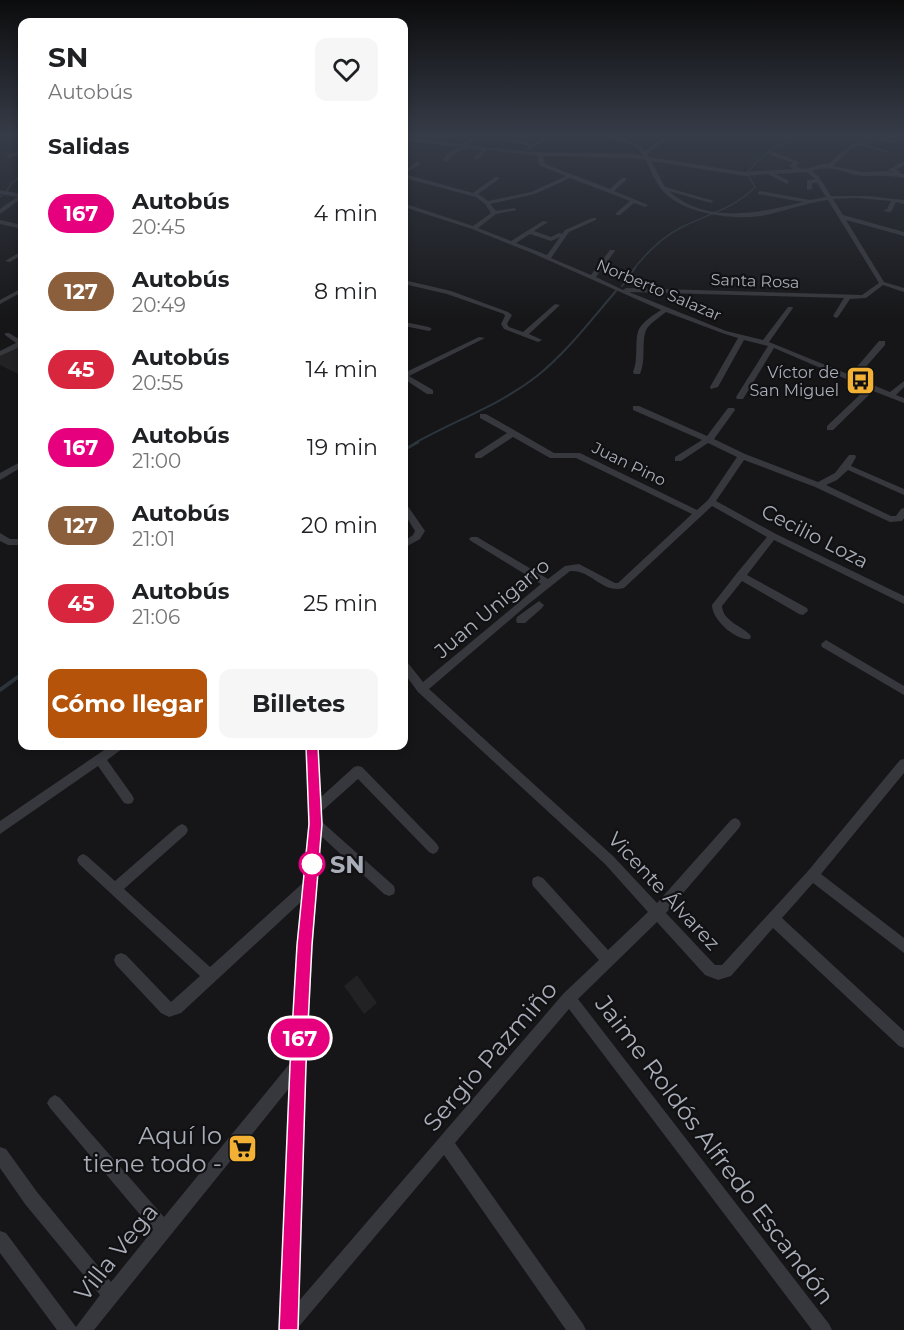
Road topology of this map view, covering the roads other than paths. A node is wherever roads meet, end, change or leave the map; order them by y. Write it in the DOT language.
graph roads {
  1 [pos="478,196"];
  2 [pos="519,196"];
  3 [pos="620,196"];
  4 [pos="671,196"];
  5 [pos="693,196"];
  6 [pos="777,196"];
  7 [pos="848,196"];
  8 [pos="850,196"];
  9 [pos="829,198"];
  10 [pos="881,198"];
  11 [pos="18,199"];
  12 [pos="633,201"];
  13 [pos="711,201"];
  14 [pos="809,202"];
  15 [pos="904,202"];
  16 [pos="487,203"];
  17 [pos="645,205"];
  18 [pos="408,206"];
  19 [pos="514,210"];
  20 [pos="886,211"];
  21 [pos="0,212"];
  22 [pos="494,213"];
  23 [pos="618,214"];
  24 [pos="840,216"];
  25 [pos="594,219"];
  26 [pos="0,222"];
  27 [pos="545,222"];
  28 [pos="18,226"];
  29 [pos="474,228"];
  30 [pos="530,232"];
  31 [pos="904,234"];
  32 [pos="559,235"];
  33 [pos="512,243"];
  34 [pos="612,251"];
  35 [pos="18,255"];
  36 [pos="548,258"];
  37 [pos="8,261"];
  38 [pos="592,276"];
  39 [pos="882,283"];
  40 [pos="408,284"];
  41 [pos="623,290"];
  42 [pos="904,290"];
  43 [pos="18,292"];
  44 [pos="848,297"];
  45 [pos="1,302"];
  46 [pos="557,305"];
  47 [pos="790,308"];
  48 [pos="666,309"];
  49 [pos="836,316"];
  50 [pos="408,325"];
  51 [pos="429,329"];
  52 [pos="7,334"];
  53 [pos="524,334"];
  54 [pos="742,337"];
  55 [pos="481,338"];
  56 [pos="538,340"];
  57 [pos="18,341"];
  58 [pos="882,343"];
  59 [pos="769,344"];
  60 [pos="18,346"];
  61 [pos="0,354"];
  62 [pos="637,372"];
  63 [pos="408,374"];
  64 [pos="852,378"];
  65 [pos="408,379"];
  66 [pos="904,382"];
  67 [pos="714,387"];
  68 [pos="873,387"];
  69 [pos="430,393"];
  70 [pos="891,395"];
  71 [pos="740,397"];
  72 [pos="904,401"];
  73 [pos="636,408"];
  74 [pos="731,410"];
  75 [pos="483,416"];
  76 [pos="830,428"];
  77 [pos="513,433"];
  78 [pos="710,439"];
  79 [pos="478,456"];
  80 [pos="742,456"];
  81 [pos="852,457"];
  82 [pos="678,459"];
  83 [pos="18,466"];
  84 [pos="847,466"];
  85 [pos="0,477"];
  86 [pos="818,486"];
  87 [pos="904,492"];
  88 [pos="711,502"];
  89 [pos="904,510"];
  90 [pos="408,513"];
  91 [pos="699,514"];
  92 [pos="0,536"];
  93 [pos="773,536"];
  94 [pos="474,539"];
  95 [pos="18,542"];
  96 [pos="408,543"];
  97 [pos="740,575"];
  98 [pos="547,583"];
  99 [pos="904,600"];
  100 [pos="523,603"];
  101 [pos="803,611"];
  102 [pos="521,620"];
  103 [pos="746,636"];
  104 [pos="826,644"];
  105 [pos="408,671"];
  106 [pos="422,689"];
  107 [pos="904,691"];
  108 [pos="112,750"];
  109 [pos="312,750"];
  110 [pos="99,759"];
  111 [pos="904,764"];
  112 [pos="128,799"];
  113 [pos="315,810"];
  114 [pos="315,824"];
  115 [pos="735,824"];
  116 [pos="0,828"];
  117 [pos="182,830"];
  118 [pos="433,848"];
  119 [pos="83,860"];
  120 [pos="812,875"];
  121 [pos="538,882"];
  122 [pos="310,885"];
  123 [pos="115,889"];
  124 [pos="388,890"];
  125 [pos="658,912"];
  126 [pos="772,919"];
  127 [pos="904,946"];
  128 [pos="607,959"];
  129 [pos="121,960"];
  130 [pos="211,977"];
  131 [pos="569,998"];
  132 [pos="904,1041"];
  133 [pos="298,1065"];
  134 [pos="55,1103"];
  135 [pos="445,1143"];
  136 [pos="0,1155"];
  137 [pos="165,1230"];
  138 [pos="0,1239"];
  139 [pos="111,1295"];
  140 [pos="288,1328"];
  141 [pos="68,1330"];
  142 [pos="84,1330"];
  143 [pos="578,1330"];
  144 [pos="823,1330"];
  1 -- 16 [label="street"];
  2 -- 16 [label="street"];
  3 -- 12 [label="street"];
  4 -- 14 [label="street"];
  5 -- 13 [label="street"];
  6 -- 14 [label="street"];
  7 -- 9 [label="street"];
  8 -- 10 [label="street"];
  9 -- 14 [label="street"];
  9 -- 24 [label="street"];
  10 -- 15 [label="street"];
  10 -- 20 [label="street"];
  11 -- 21 [label="street"];
  12 -- 17 [label="street"];
  12 -- 23 [label="street"];
  16 -- 22 [label="street"];
  18 -- 29 [label="street, Norberto Salazar"];
  19 -- 22 [label="street"];
  22 -- 29 [label="street"];
  24 -- 31 [label="street"];
  24 -- 39 [label="street"];
  25 -- 36 [label="street"];
  26 -- 28 [label="street"];
  27 -- 30 [label="street"];
  29 -- 33 [label="street, Norberto Salazar"];
  30 -- 32 [label="street"];
  30 -- 33 [label="street"];
  33 -- 36 [label="street, Norberto Salazar"];
  34 -- 38 [label="street"];
  35 -- 37 [label="street"];
  36 -- 38 [label="street, Norberto Salazar"];
  38 -- 41 [label="street, Norberto Salazar"];
  39 -- 42 [label="street"];
  39 -- 44 [label="street, Santa Rosa"];
  40 -- 53 [label="street"];
  41 -- 44 [label="street, Santa Rosa"];
  41 -- 48 [label="street, Norberto Salazar"];
  43 -- 45 [label="street"];
  44 -- 49 [label="street"];
  46 -- 53 [label="street"];
  47 -- 59 [label="street"];
  48 -- 54 [label="street, Norberto Salazar"];
  48 -- 62 [label="street"];
  50 -- 51 [label="street"];
  52 -- 57 [label="street"];
  53 -- 56 [label="street"];
  54 -- 59 [label="street, Norberto Salazar"];
  54 -- 67 [label="street"];
  55 -- 63 [label="street"];
  58 -- 64 [label="street"];
  59 -- 64 [label="street, Norberto Salazar"];
  59 -- 71 [label="street"];
  60 -- 61 [label="street"];
  64 -- 68 [label="street, Norberto Salazar"];
  65 -- 69 [label="street"];
  66 -- 70 [label="street"];
  68 -- 70 [label="street, Norberto Salazar"];
  68 -- 76 [label="street"];
  70 -- 72 [label="street, Norberto Salazar"];
  73 -- 78 [label="street"];
  74 -- 78 [label="street"];
  75 -- 77 [label="street, Juan Pino"];
  77 -- 79 [label="street"];
  77 -- 91 [label="street, Juan Pino"];
  78 -- 80 [label="street"];
  78 -- 82 [label="street"];
  80 -- 86 [label="street"];
  80 -- 88 [label="street, Juan Unigarro"];
  81 -- 84 [label="street"];
  83 -- 85 [label="street"];
  84 -- 86 [label="street"];
  84 -- 87 [label="street"];
  86 -- 89 [label="street"];
  88 -- 91 [label="street, Juan Unigarro"];
  88 -- 93 [label="street, Cecilio Loza"];
  90 -- 96 [label="street"];
  91 -- 98 [label="street, Juan Unigarro"];
  92 -- 95 [label="street"];
  93 -- 97 [label="street"];
  93 -- 99 [label="street, Cecilio Loza"];
  94 -- 98 [label="street"];
  97 -- 101 [label="street"];
  97 -- 103 [label="street"];
  98 -- 100 [label="street, Juan Unigarro"];
  100 -- 102 [label="street"];
  100 -- 106 [label="street, Juan Unigarro"];
  104 -- 107 [label="street"];
  105 -- 106 [label="street, Vicente Álvarez"];
  106 -- 125 [label="street, Vicente Álvarez"];
  108 -- 110 [label="street"];
  109 -- 113 [label="street"];
  110 -- 112 [label="street"];
  110 -- 116 [label="street"];
  111 -- 120 [label="street, Vicente Álvarez"];
  113 -- 114 [label="street"];
  113 -- 118 [label="street"];
  114 -- 122 [label="street"];
  114 -- 124 [label="street"];
  115 -- 125 [label="street, Sergio Pazmiño"];
  117 -- 123 [label="street"];
  119 -- 123 [label="street"];
  120 -- 126 [label="street, Vicente Álvarez"];
  120 -- 127 [label="street"];
  121 -- 128 [label="street"];
  122 -- 130 [label="street"];
  122 -- 133 [label="street"];
  123 -- 130 [label="street"];
  125 -- 126 [label="street, Vicente Álvarez"];
  125 -- 128 [label="street, Sergio Pazmiño"];
  126 -- 132 [label="street"];
  128 -- 131 [label="street, Sergio Pazmiño"];
  129 -- 130 [label="street"];
  131 -- 135 [label="street, Sergio Pazmiño"];
  131 -- 144 [label="street, Jaime Roldós Alfredo Escandón"];
  133 -- 137 [label="street, Villa Vega"];
  133 -- 140 [label="street"];
  134 -- 137 [label="street"];
  135 -- 140 [label="street, Sergio Pazmiño"];
  135 -- 143 [label="street"];
  136 -- 139 [label="street"];
  137 -- 139 [label="street, Villa Vega"];
  138 -- 141 [label="street"];
  139 -- 142 [label="street, Villa Vega"];
}
